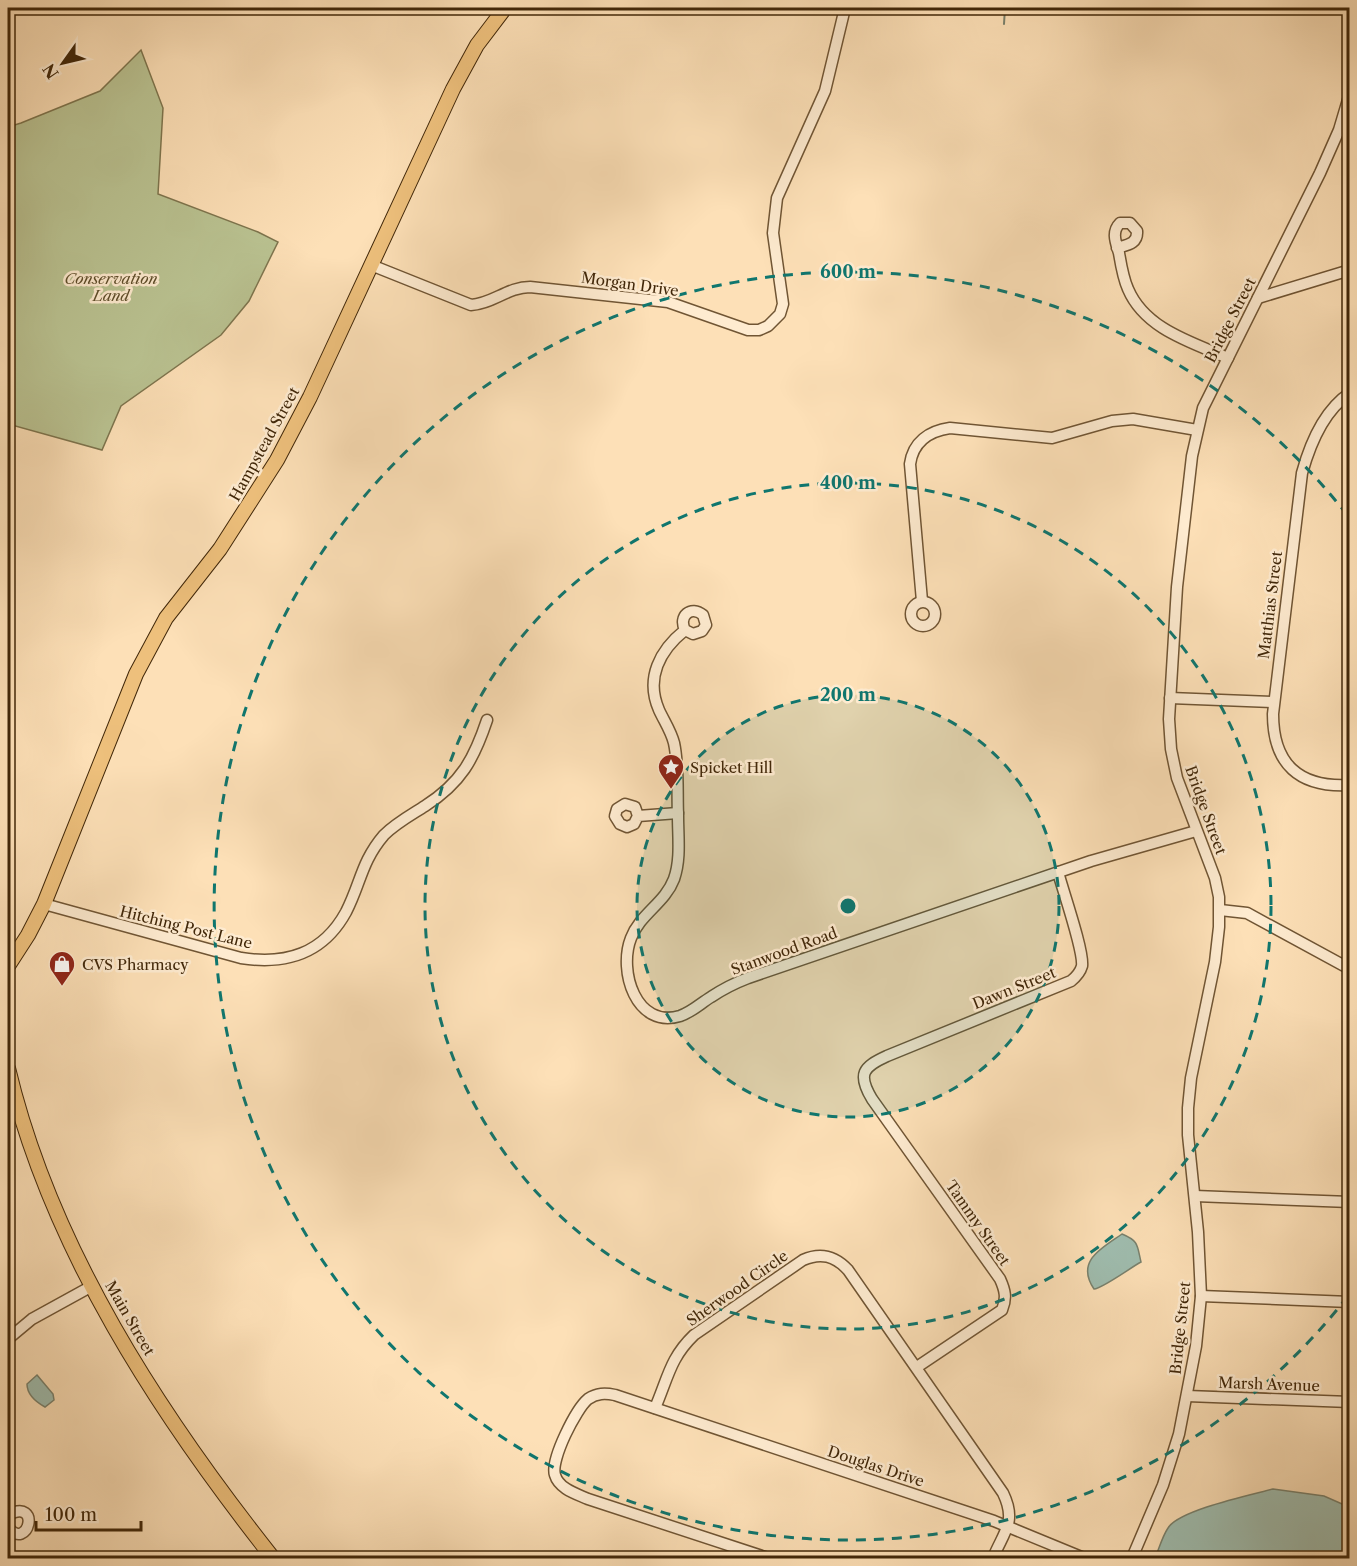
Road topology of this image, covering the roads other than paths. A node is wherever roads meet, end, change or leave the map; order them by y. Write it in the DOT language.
graph roads {
  1 [pos="505,8"];
  2 [pos="845,8"];
  3 [pos="1347,8"];
  4 [pos="1350,24"];
  5 [pos="1350,93"];
  6 [pos="1117,248"];
  7 [pos="371,265"];
  8 [pos="1350,270"];
  9 [pos="1258,298"];
  10 [pos="1227,358"];
  11 [pos="1350,393"];
  12 [pos="1197,430"];
  13 [pos="922,601"];
  14 [pos="685,630"];
  15 [pos="1170,698"];
  16 [pos="1273,702"];
  17 [pos="487,720"];
  18 [pos="1350,785"];
  19 [pos="678,813"];
  20 [pos="638,816"];
  21 [pos="1196,831"];
  22 [pos="1058,872"];
  23 [pos="46,898"];
  24 [pos="1220,910"];
  25 [pos="8,964"];
  26 [pos="1350,969"];
  27 [pos="8,1068"];
  28 [pos="865,1071"];
  29 [pos="1195,1196"];
  30 [pos="1350,1202"];
  31 [pos="92,1286"];
  32 [pos="1201,1296"];
  33 [pos="1350,1302"];
  34 [pos="8,1339"];
  35 [pos="917,1367"];
  36 [pos="1187,1396"];
  37 [pos="1350,1402"];
  38 [pos="656,1408"];
  39 [pos="8,1515"];
  40 [pos="1007,1526"];
  41 [pos="8,1527"];
  42 [pos="273,1558"];
  43 [pos="768,1558"];
  44 [pos="993,1558"];
  45 [pos="1084,1558"];
  46 [pos="1132,1558"];
  1 -- 7 [label="main road, Hampstead Street"];
  2 -- 7 [label="street, Morgan Drive"];
  3 -- 4 [label="street"];
  5 -- 9 [label="street, Bridge Street"];
  6 -- 10 [label="street"];
  7 -- 23 [label="main road, Hampstead Street"];
  8 -- 9 [label="street"];
  9 -- 10 [label="street, Bridge Street"];
  10 -- 12 [label="street, Bridge Street"];
  11 -- 16 [label="street, Matthias Street"];
  12 -- 13 [label="street"];
  12 -- 15 [label="street, Bridge Street"];
  14 -- 19 [label="street, Stanwood Road"];
  15 -- 16 [label="street"];
  15 -- 21 [label="street, Bridge Street"];
  16 -- 18 [label="street, Matthias Street"];
  17 -- 23 [label="street, Hitching Post Lane"];
  19 -- 20 [label="street"];
  19 -- 22 [label="street, Stanwood Road"];
  21 -- 22 [label="street, Stanwood Road"];
  21 -- 24 [label="street, Bridge Street"];
  22 -- 28 [label="street, Dawn Street"];
  23 -- 25 [label="main road, Hampstead Street"];
  24 -- 26 [label="street"];
  24 -- 29 [label="street, Bridge Street"];
  27 -- 31 [label="main road, Main Street"];
  28 -- 35 [label="street, Tammy Street"];
  29 -- 30 [label="street"];
  29 -- 32 [label="street, Bridge Street"];
  31 -- 34 [label="street"];
  31 -- 42 [label="main road, Main Street"];
  32 -- 33 [label="street"];
  32 -- 36 [label="street, Bridge Street"];
  35 -- 38 [label="street, Sherwood Circle"];
  35 -- 40 [label="street, Sherwood Circle"];
  36 -- 37 [label="street, Marsh Avenue"];
  36 -- 46 [label="street, Bridge Street"];
  38 -- 40 [label="street, Douglas Drive"];
  38 -- 43 [label="street"];
  39 -- 41 [label="street"];
  40 -- 44 [label="street, Sherwood Circle"];
  40 -- 45 [label="street, Douglas Drive"];
}
